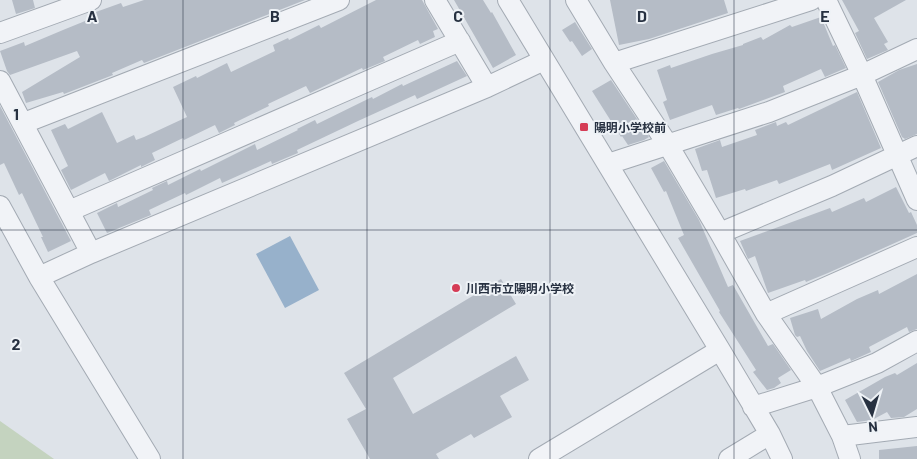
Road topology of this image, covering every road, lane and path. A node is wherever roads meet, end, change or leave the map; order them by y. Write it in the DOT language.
graph roads {
  1 [pos="90,0"];
  2 [pos="339,0"];
  3 [pos="435,0"];
  4 [pos="508,0"];
  5 [pos="576,0"];
  6 [pos="811,0"];
  7 [pos="826,0"];
  8 [pos="0,33"];
  9 [pos="460,41"];
  10 [pos="917,49"];
  11 [pos="544,60"];
  12 [pos="614,63"];
  13 [pos="862,75"];
  14 [pos="0,81"];
  15 [pos="487,87"];
  16 [pos="24,123"];
  17 [pos="668,145"];
  18 [pos="917,146"];
  19 [pos="898,156"];
  20 [pos="608,164"];
  21 [pos="917,200"];
  22 [pos="0,206"];
  23 [pos="69,211"];
  24 [pos="720,233"];
  25 [pos="917,247"];
  26 [pos="91,253"];
  27 [pos="39,277"];
  28 [pos="766,314"];
  29 [pos="917,340"];
  30 [pos="720,350"];
  31 [pos="817,386"];
  32 [pos="753,407"];
  33 [pos="917,427"];
  34 [pos="770,434"];
  35 [pos="842,436"];
  36 [pos="150,459"];
  37 [pos="539,459"];
  38 [pos="729,459"];
  39 [pos="782,459"];
  40 [pos="850,459"];
  1 -- 8 [label="street"];
  2 -- 16 [label="street"];
  3 -- 9 [label="street"];
  4 -- 11 [label="street"];
  5 -- 12 [label="street"];
  6 -- 12 [label="street"];
  7 -- 13 [label="street"];
  9 -- 15 [label="street"];
  9 -- 23 [label="street"];
  10 -- 13 [label="street"];
  11 -- 15 [label="street"];
  11 -- 20 [label="street"];
  12 -- 17 [label="street"];
  13 -- 17 [label="street"];
  13 -- 19 [label="street"];
  14 -- 16 [label="street"];
  15 -- 26 [label="street"];
  16 -- 23 [label="street"];
  17 -- 20 [label="street"];
  17 -- 24 [label="street"];
  18 -- 19 [label="street"];
  19 -- 21 [label="street"];
  19 -- 24 [label="street"];
  20 -- 30 [label="street"];
  22 -- 27 [label="street"];
  23 -- 26 [label="street"];
  24 -- 28 [label="street"];
  25 -- 28 [label="street"];
  26 -- 27 [label="street"];
  27 -- 36 [label="street"];
  28 -- 31 [label="street"];
  29 -- 31 [label="street"];
  30 -- 32 [label="street"];
  30 -- 37 [label="street"];
  31 -- 32 [label="street"];
  31 -- 35 [label="street"];
  32 -- 34 [label="street"];
  33 -- 35 [label="street"];
  34 -- 38 [label="street"];
  34 -- 39 [label="street"];
  35 -- 40 [label="street"];
}
